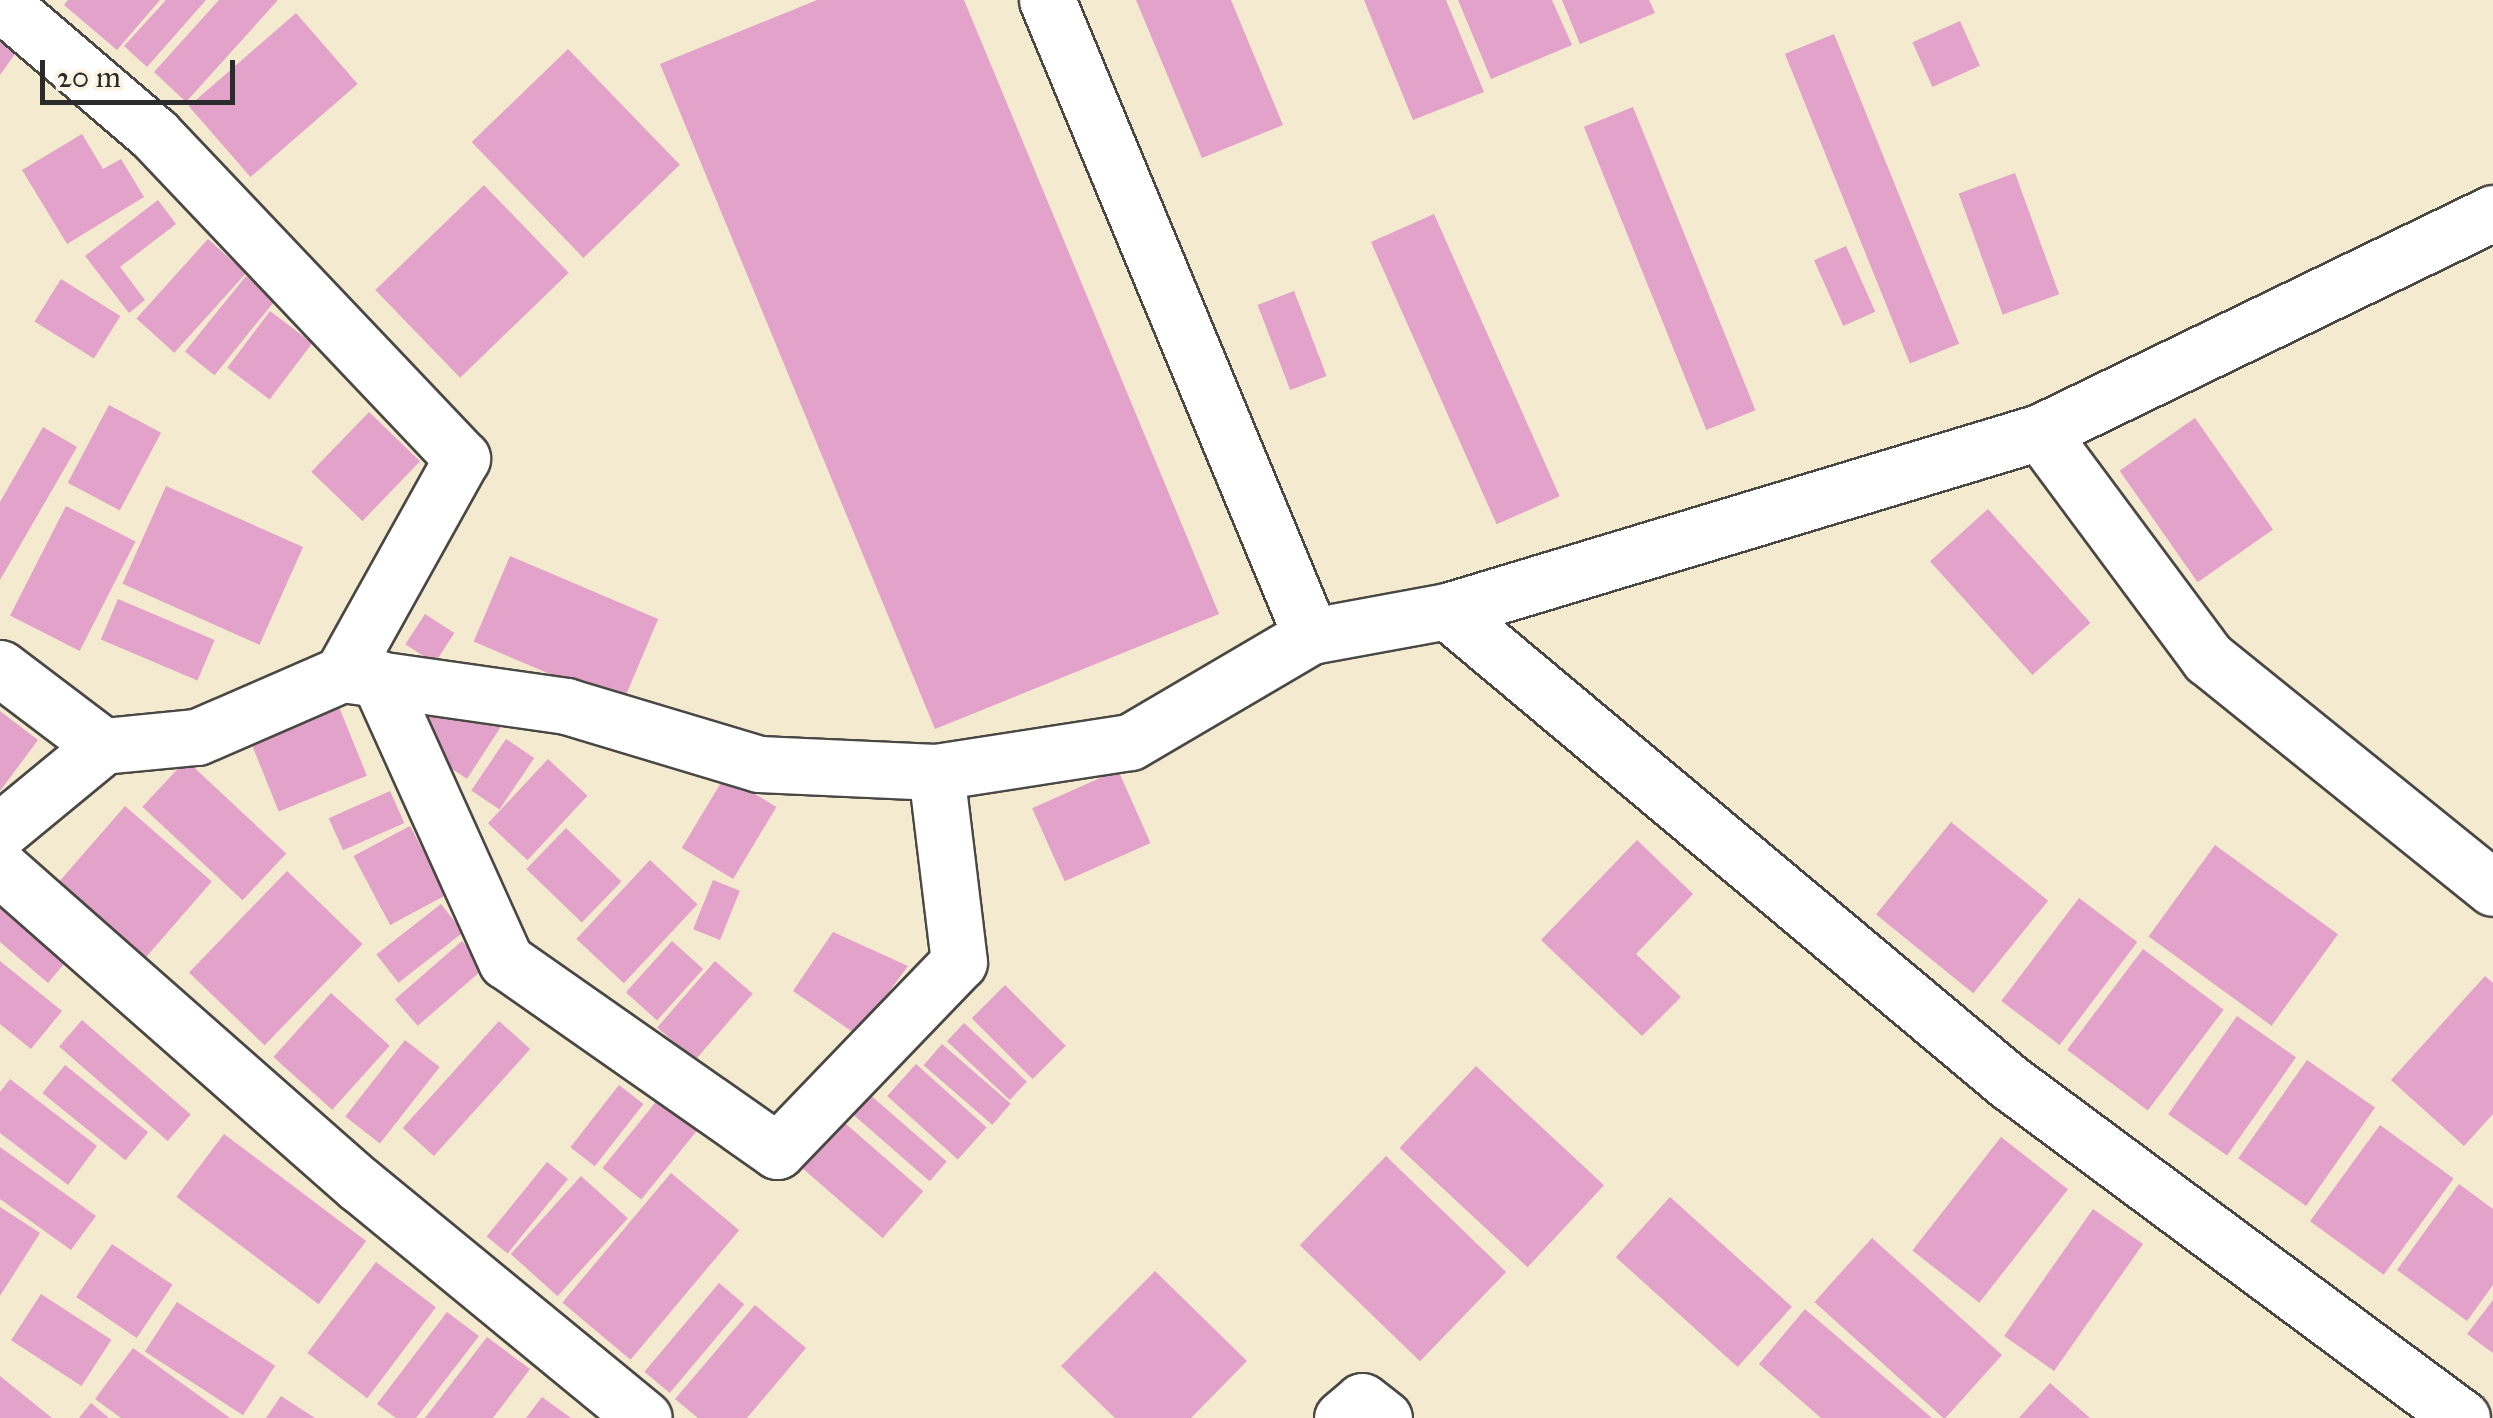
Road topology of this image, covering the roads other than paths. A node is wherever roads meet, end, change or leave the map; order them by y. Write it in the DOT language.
graph roads {
  1 [pos="1047,0"];
  2 [pos="0,2"];
  3 [pos="2493,214"];
  4 [pos="2040,432"];
  5 [pos="1447,612"];
  6 [pos="1311,636"];
  7 [pos="0,668"];
  8 [pos="360,676"];
  9 [pos="103,746"];
  10 [pos="936,772"];
  11 [pos="0,830"];
  12 [pos="0,868"];
  13 [pos="2493,888"];
  14 [pos="644,1418"];
  15 [pos="1342,1418"];
  16 [pos="1384,1418"];
  17 [pos="2462,1418"];
  1 -- 6 [label="street"];
  2 -- 8 [label="street"];
  3 -- 4 [label="street"];
  4 -- 5 [label="street"];
  4 -- 13 [label="street"];
  5 -- 6 [label="street"];
  5 -- 17 [label="street"];
  6 -- 10 [label="street"];
  7 -- 9 [label="street"];
  8 -- 9 [label="street"];
  8 -- 10 [label="street"];
  8 -- 10 [label="street"];
  9 -- 11 [label="street"];
  12 -- 14 [label="street"];
  15 -- 16 [label="street"];
}
